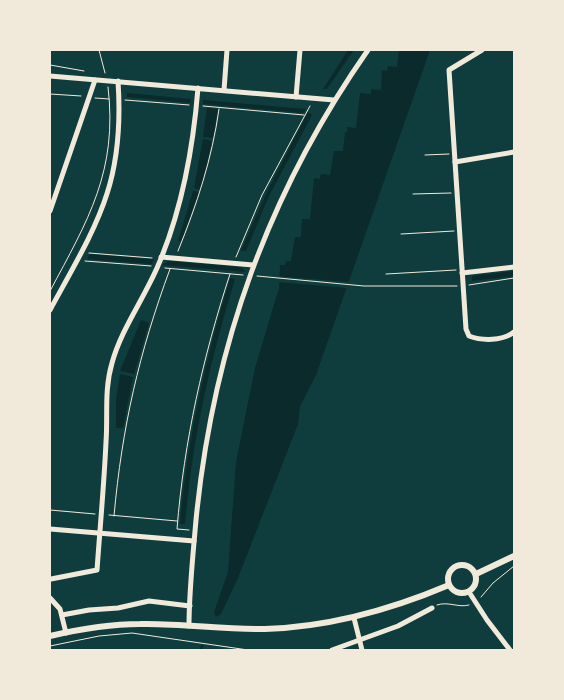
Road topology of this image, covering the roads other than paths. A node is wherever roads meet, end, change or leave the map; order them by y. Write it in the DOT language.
graph roads {
  1 [pos="227,50"];
  2 [pos="300,50"];
  3 [pos="368,50"];
  4 [pos="482,50"];
  5 [pos="50,76"];
  6 [pos="95,80"];
  7 [pos="118,81"];
  8 [pos="198,88"];
  9 [pos="224,90"];
  10 [pos="296,97"];
  11 [pos="334,100"];
  12 [pos="514,152"];
  13 [pos="455,162"];
  14 [pos="50,211"];
  15 [pos="161,258"];
  16 [pos="252,265"];
  17 [pos="514,267"];
  18 [pos="462,271"];
  19 [pos="50,310"];
  20 [pos="514,332"];
  21 [pos="50,529"];
  22 [pos="99,533"];
  23 [pos="194,541"];
  24 [pos="514,556"];
  25 [pos="476,574"];
  26 [pos="51,579"];
  27 [pos="449,585"];
  28 [pos="469,592"];
  29 [pos="50,598"];
  30 [pos="190,606"];
  31 [pos="432,608"];
  32 [pos="62,615"];
  33 [pos="354,618"];
  34 [pos="189,626"];
  35 [pos="66,633"];
  36 [pos="50,636"];
  37 [pos="360,641"];
  38 [pos="332,650"];
  39 [pos="362,650"];
  40 [pos="510,650"];
  1 -- 9 [label="street"];
  2 -- 10 [label="street"];
  3 -- 11 [label="street"];
  4 -- 13 [label="street"];
  5 -- 6 [label="street"];
  6 -- 7 [label="street"];
  6 -- 14 [label="street"];
  7 -- 8 [label="street"];
  7 -- 19 [label="street"];
  8 -- 9 [label="street"];
  8 -- 15 [label="street"];
  9 -- 10 [label="street"];
  10 -- 11 [label="street"];
  11 -- 16 [label="street"];
  12 -- 13 [label="street"];
  13 -- 18 [label="street"];
  15 -- 16 [label="street"];
  15 -- 22 [label="street"];
  16 -- 23 [label="street"];
  17 -- 18 [label="street"];
  18 -- 20 [label="street"];
  21 -- 22 [label="street"];
  22 -- 23 [label="street"];
  22 -- 26 [label="street"];
  23 -- 30 [label="street"];
  24 -- 25 [label="street"];
  25 -- 27 [label="street"];
  25 -- 28 [label="street"];
  27 -- 28 [label="street"];
  27 -- 33 [label="street"];
  28 -- 40 [label="street"];
  29 -- 32 [label="street"];
  30 -- 32 [label="street"];
  30 -- 34 [label="street"];
  31 -- 37 [label="street"];
  32 -- 35 [label="street"];
  33 -- 34 [label="street"];
  33 -- 37 [label="street"];
  34 -- 35 [label="street"];
  35 -- 36 [label="street"];
  37 -- 38 [label="street"];
  37 -- 39 [label="street"];
}
